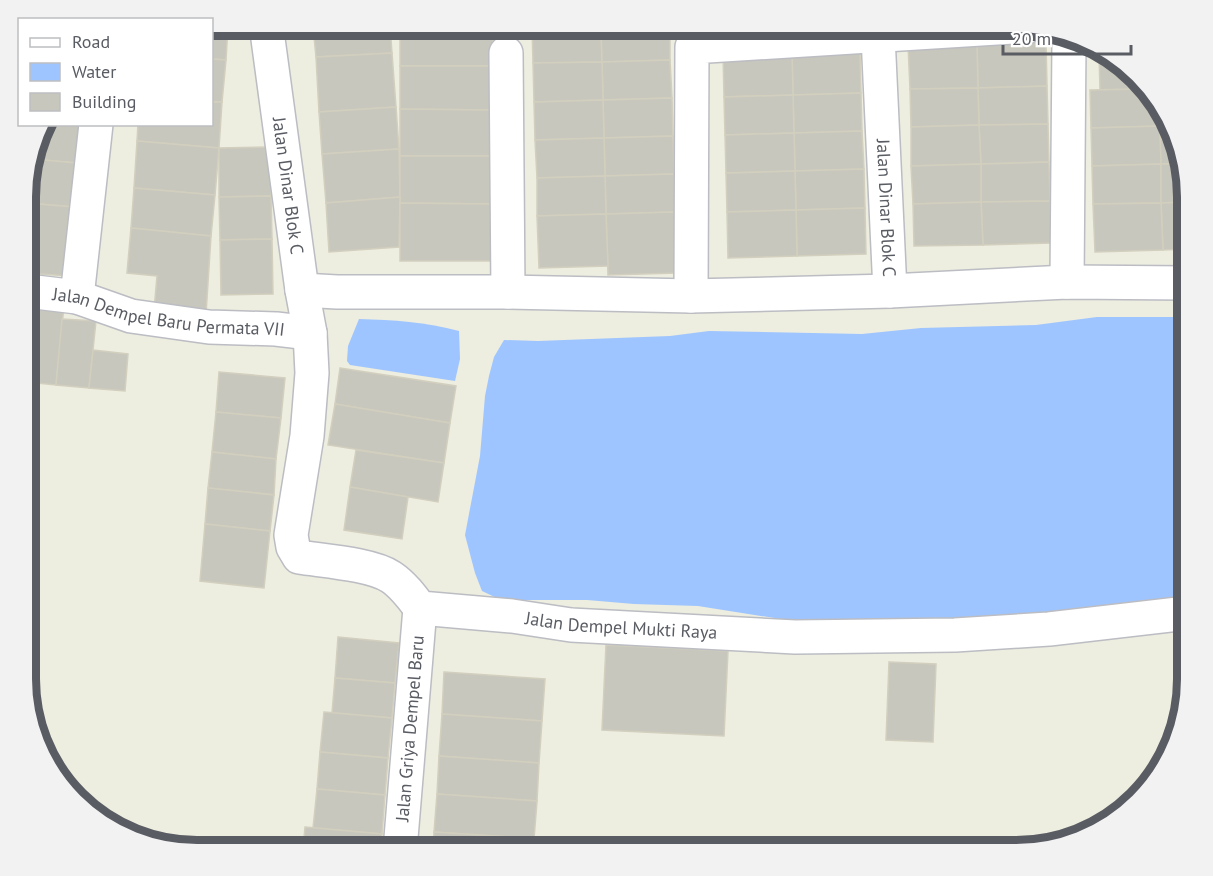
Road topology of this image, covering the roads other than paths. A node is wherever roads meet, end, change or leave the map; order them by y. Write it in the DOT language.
graph roads {
  1 [pos="878,36"];
  2 [pos="268,39"];
  3 [pos="1070,45"];
  4 [pos="506,53"];
  5 [pos="96,126"];
  6 [pos="1067,282"];
  7 [pos="1177,283"];
  8 [pos="302,290"];
  9 [pos="890,291"];
  10 [pos="36,292"];
  11 [pos="508,292"];
  12 [pos="692,296"];
  13 [pos="77,297"];
  14 [pos="310,333"];
  15 [pos="420,608"];
  16 [pos="1177,615"];
  17 [pos="401,840"];
  1 -- 9 [label="street, Jalan Dinar Blok C"];
  1 -- 12 [label="street"];
  2 -- 8 [label="street, Jalan Dinar Blok C"];
  3 -- 6 [label="street"];
  4 -- 11 [label="street"];
  5 -- 13 [label="street"];
  6 -- 7 [label="street"];
  6 -- 9 [label="street"];
  8 -- 11 [label="street, Jalan Dinar Blok C"];
  8 -- 14 [label="street, Jalan Dinar Blok C"];
  9 -- 12 [label="street, Jalan Dinar Blok C"];
  10 -- 13 [label="street, Jalan Dempel Baru Permata VII"];
  11 -- 12 [label="street, Jalan Dinar Blok C"];
  13 -- 14 [label="street, Jalan Dempel Baru Permata VII"];
  14 -- 15 [label="street"];
  15 -- 16 [label="street, Jalan Dempel Mukti Raya"];
  15 -- 17 [label="street, Jalan Griya Dempel Baru"];
}
